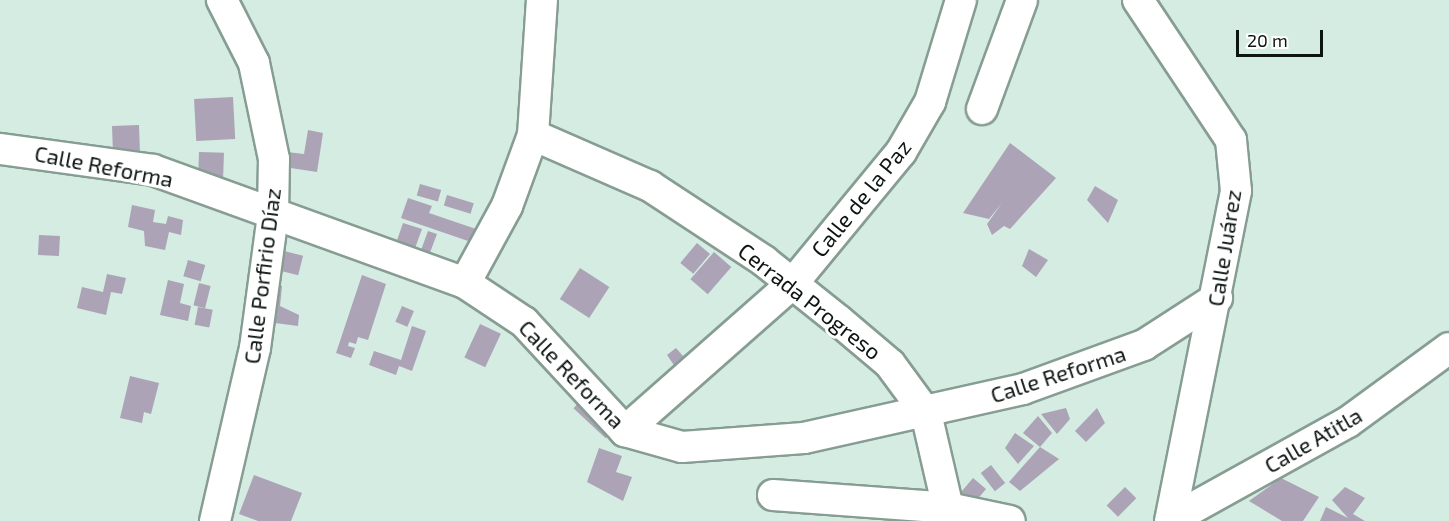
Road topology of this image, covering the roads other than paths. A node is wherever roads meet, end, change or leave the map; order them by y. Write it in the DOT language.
graph roads {
  1 [pos="222,0"];
  2 [pos="542,0"];
  3 [pos="961,0"];
  4 [pos="1022,0"];
  5 [pos="1138,0"];
  6 [pos="981,109"];
  7 [pos="533,135"];
  8 [pos="0,149"];
  9 [pos="273,215"];
  10 [pos="465,283"];
  11 [pos="793,283"];
  12 [pos="1217,298"];
  13 [pos="1449,348"];
  14 [pos="926,413"];
  15 [pos="625,430"];
  16 [pos="773,495"];
  17 [pos="950,515"];
  18 [pos="1171,520"];
  19 [pos="215,521"];
  20 [pos="1010,521"];
  1 -- 9 [label="street, Calle Porfirio Díaz"];
  2 -- 7 [label="street"];
  3 -- 11 [label="street, Calle de la Paz"];
  4 -- 6 [label="street"];
  5 -- 12 [label="street, Calle Juárez"];
  7 -- 10 [label="street"];
  7 -- 11 [label="street, Cerrada Progreso"];
  8 -- 9 [label="street, Calle Reforma"];
  9 -- 10 [label="street, Calle Reforma"];
  9 -- 19 [label="street, Calle Porfirio Díaz"];
  10 -- 15 [label="street, Calle Reforma"];
  11 -- 14 [label="street, Cerrada Progreso"];
  11 -- 15 [label="street, Calle de la Paz"];
  12 -- 14 [label="street, Calle Reforma"];
  12 -- 18 [label="street, Calle Juárez"];
  13 -- 18 [label="street, Calle Atitla"];
  14 -- 15 [label="street, Calle Reforma"];
  14 -- 17 [label="street, Cerrada Progreso"];
  16 -- 17 [label="street"];
  17 -- 20 [label="street"];
}
